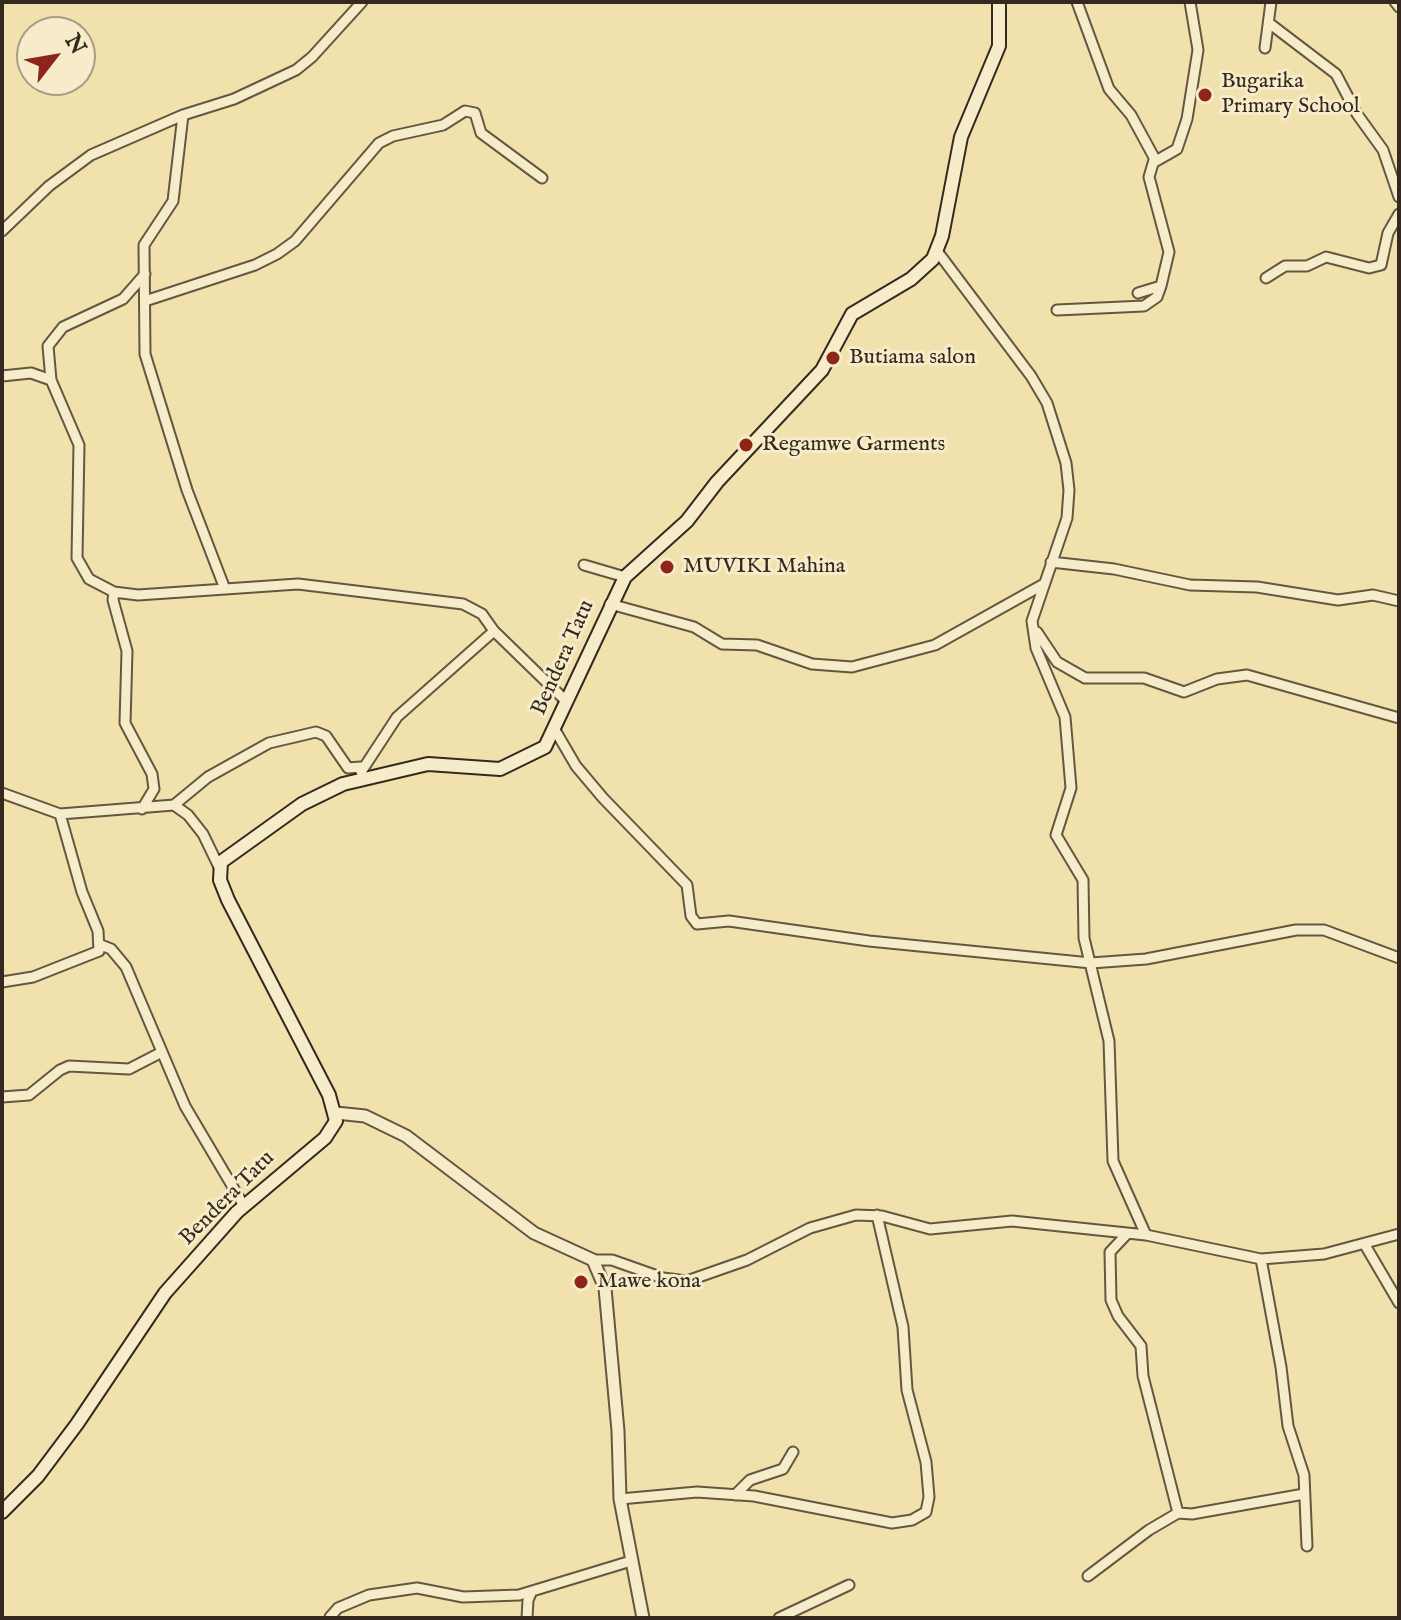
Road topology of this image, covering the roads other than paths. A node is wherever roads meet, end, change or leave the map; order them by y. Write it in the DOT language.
graph roads {
  1 [pos="362,2"];
  2 [pos="999,2"];
  3 [pos="1077,2"];
  4 [pos="1190,2"];
  5 [pos="1271,2"];
  6 [pos="1395,2"];
  7 [pos="1399,7"];
  8 [pos="1269,23"];
  9 [pos="1265,48"];
  10 [pos="183,115"];
  11 [pos="1154,160"];
  12 [pos="542,178"];
  13 [pos="1399,197"];
  14 [pos="1399,214"];
  15 [pos="2,231"];
  16 [pos="937,251"];
  17 [pos="145,274"];
  18 [pos="1266,278"];
  19 [pos="1161,286"];
  20 [pos="1138,293"];
  21 [pos="145,301"];
  22 [pos="1057,310"];
  23 [pos="2,376"];
  24 [pos="51,380"];
  25 [pos="1051,562"];
  26 [pos="584,565"];
  27 [pos="625,577"];
  28 [pos="1044,584"];
  29 [pos="225,589"];
  30 [pos="114,592"];
  31 [pos="1399,601"];
  32 [pos="610,604"];
  33 [pos="1032,621"];
  34 [pos="494,631"];
  35 [pos="567,702"];
  36 [pos="1399,718"];
  37 [pos="555,730"];
  38 [pos="361,772"];
  39 [pos="2,793"];
  40 [pos="174,805"];
  41 [pos="142,809"];
  42 [pos="60,814"];
  43 [pos="219,867"];
  44 [pos="101,945"];
  45 [pos="1399,958"];
  46 [pos="1091,963"];
  47 [pos="2,982"];
  48 [pos="162,1052"];
  49 [pos="2,1097"];
  50 [pos="336,1113"];
  51 [pos="244,1206"];
  52 [pos="877,1215"];
  53 [pos="1127,1234"];
  54 [pos="1399,1234"];
  55 [pos="1146,1235"];
  56 [pos="1365,1245"];
  57 [pos="1261,1259"];
  58 [pos="593,1260"];
  59 [pos="1399,1303"];
  60 [pos="793,1452"];
  61 [pos="1304,1494"];
  62 [pos="735,1495"];
  63 [pos="620,1499"];
  64 [pos="2,1512"];
  65 [pos="1178,1513"];
  66 [pos="1307,1546"];
  67 [pos="631,1561"];
  68 [pos="1088,1576"];
  69 [pos="849,1585"];
  70 [pos="532,1591"];
  71 [pos="330,1617"];
  72 [pos="527,1618"];
  73 [pos="643,1618"];
  74 [pos="779,1618"];
  1 -- 10 [label="street"];
  2 -- 16 [label="main road"];
  3 -- 11 [label="street"];
  4 -- 11 [label="street"];
  5 -- 8 [label="street"];
  6 -- 7 [label="street"];
  8 -- 9 [label="street"];
  8 -- 13 [label="street"];
  10 -- 15 [label="street"];
  10 -- 17 [label="street"];
  11 -- 19 [label="street"];
  12 -- 21 [label="street"];
  14 -- 18 [label="street"];
  16 -- 25 [label="street"];
  16 -- 27 [label="main road, Bendera Tatu"];
  17 -- 21 [label="street"];
  17 -- 24 [label="street"];
  19 -- 20 [label="street"];
  19 -- 22 [label="street"];
  21 -- 29 [label="street"];
  23 -- 24 [label="street"];
  24 -- 30 [label="street"];
  25 -- 28 [label="street"];
  25 -- 31 [label="street"];
  26 -- 27 [label="street"];
  27 -- 32 [label="main road, Bendera Tatu"];
  28 -- 32 [label="street"];
  28 -- 33 [label="street"];
  29 -- 30 [label="street"];
  29 -- 34 [label="street"];
  30 -- 41 [label="street"];
  32 -- 35 [label="main road, Bendera Tatu"];
  33 -- 36 [label="street"];
  33 -- 46 [label="street"];
  34 -- 35 [label="street"];
  34 -- 38 [label="street"];
  35 -- 37 [label="main road, Bendera Tatu"];
  37 -- 38 [label="main road, Bendera Tatu"];
  37 -- 46 [label="street"];
  38 -- 40 [label="street"];
  38 -- 43 [label="main road, Bendera Tatu"];
  39 -- 42 [label="street"];
  40 -- 41 [label="street"];
  40 -- 43 [label="street"];
  41 -- 42 [label="street"];
  42 -- 44 [label="street"];
  43 -- 50 [label="main road"];
  44 -- 47 [label="street"];
  44 -- 48 [label="street"];
  45 -- 46 [label="street"];
  46 -- 55 [label="street"];
  48 -- 49 [label="street"];
  48 -- 51 [label="street"];
  50 -- 51 [label="main road, Bendera Tatu"];
  50 -- 58 [label="street"];
  51 -- 64 [label="main road, Bendera Tatu"];
  52 -- 53 [label="street"];
  52 -- 58 [label="street"];
  52 -- 62 [label="street"];
  53 -- 55 [label="street"];
  53 -- 65 [label="street"];
  54 -- 56 [label="street"];
  55 -- 57 [label="street"];
  56 -- 57 [label="street"];
  56 -- 59 [label="street"];
  57 -- 61 [label="street"];
  58 -- 63 [label="street"];
  60 -- 62 [label="street"];
  61 -- 65 [label="street"];
  61 -- 66 [label="street"];
  62 -- 63 [label="street"];
  63 -- 67 [label="street"];
  65 -- 68 [label="street"];
  67 -- 70 [label="street"];
  67 -- 73 [label="street"];
  69 -- 74 [label="street"];
  70 -- 71 [label="street"];
  70 -- 72 [label="street"];
}
